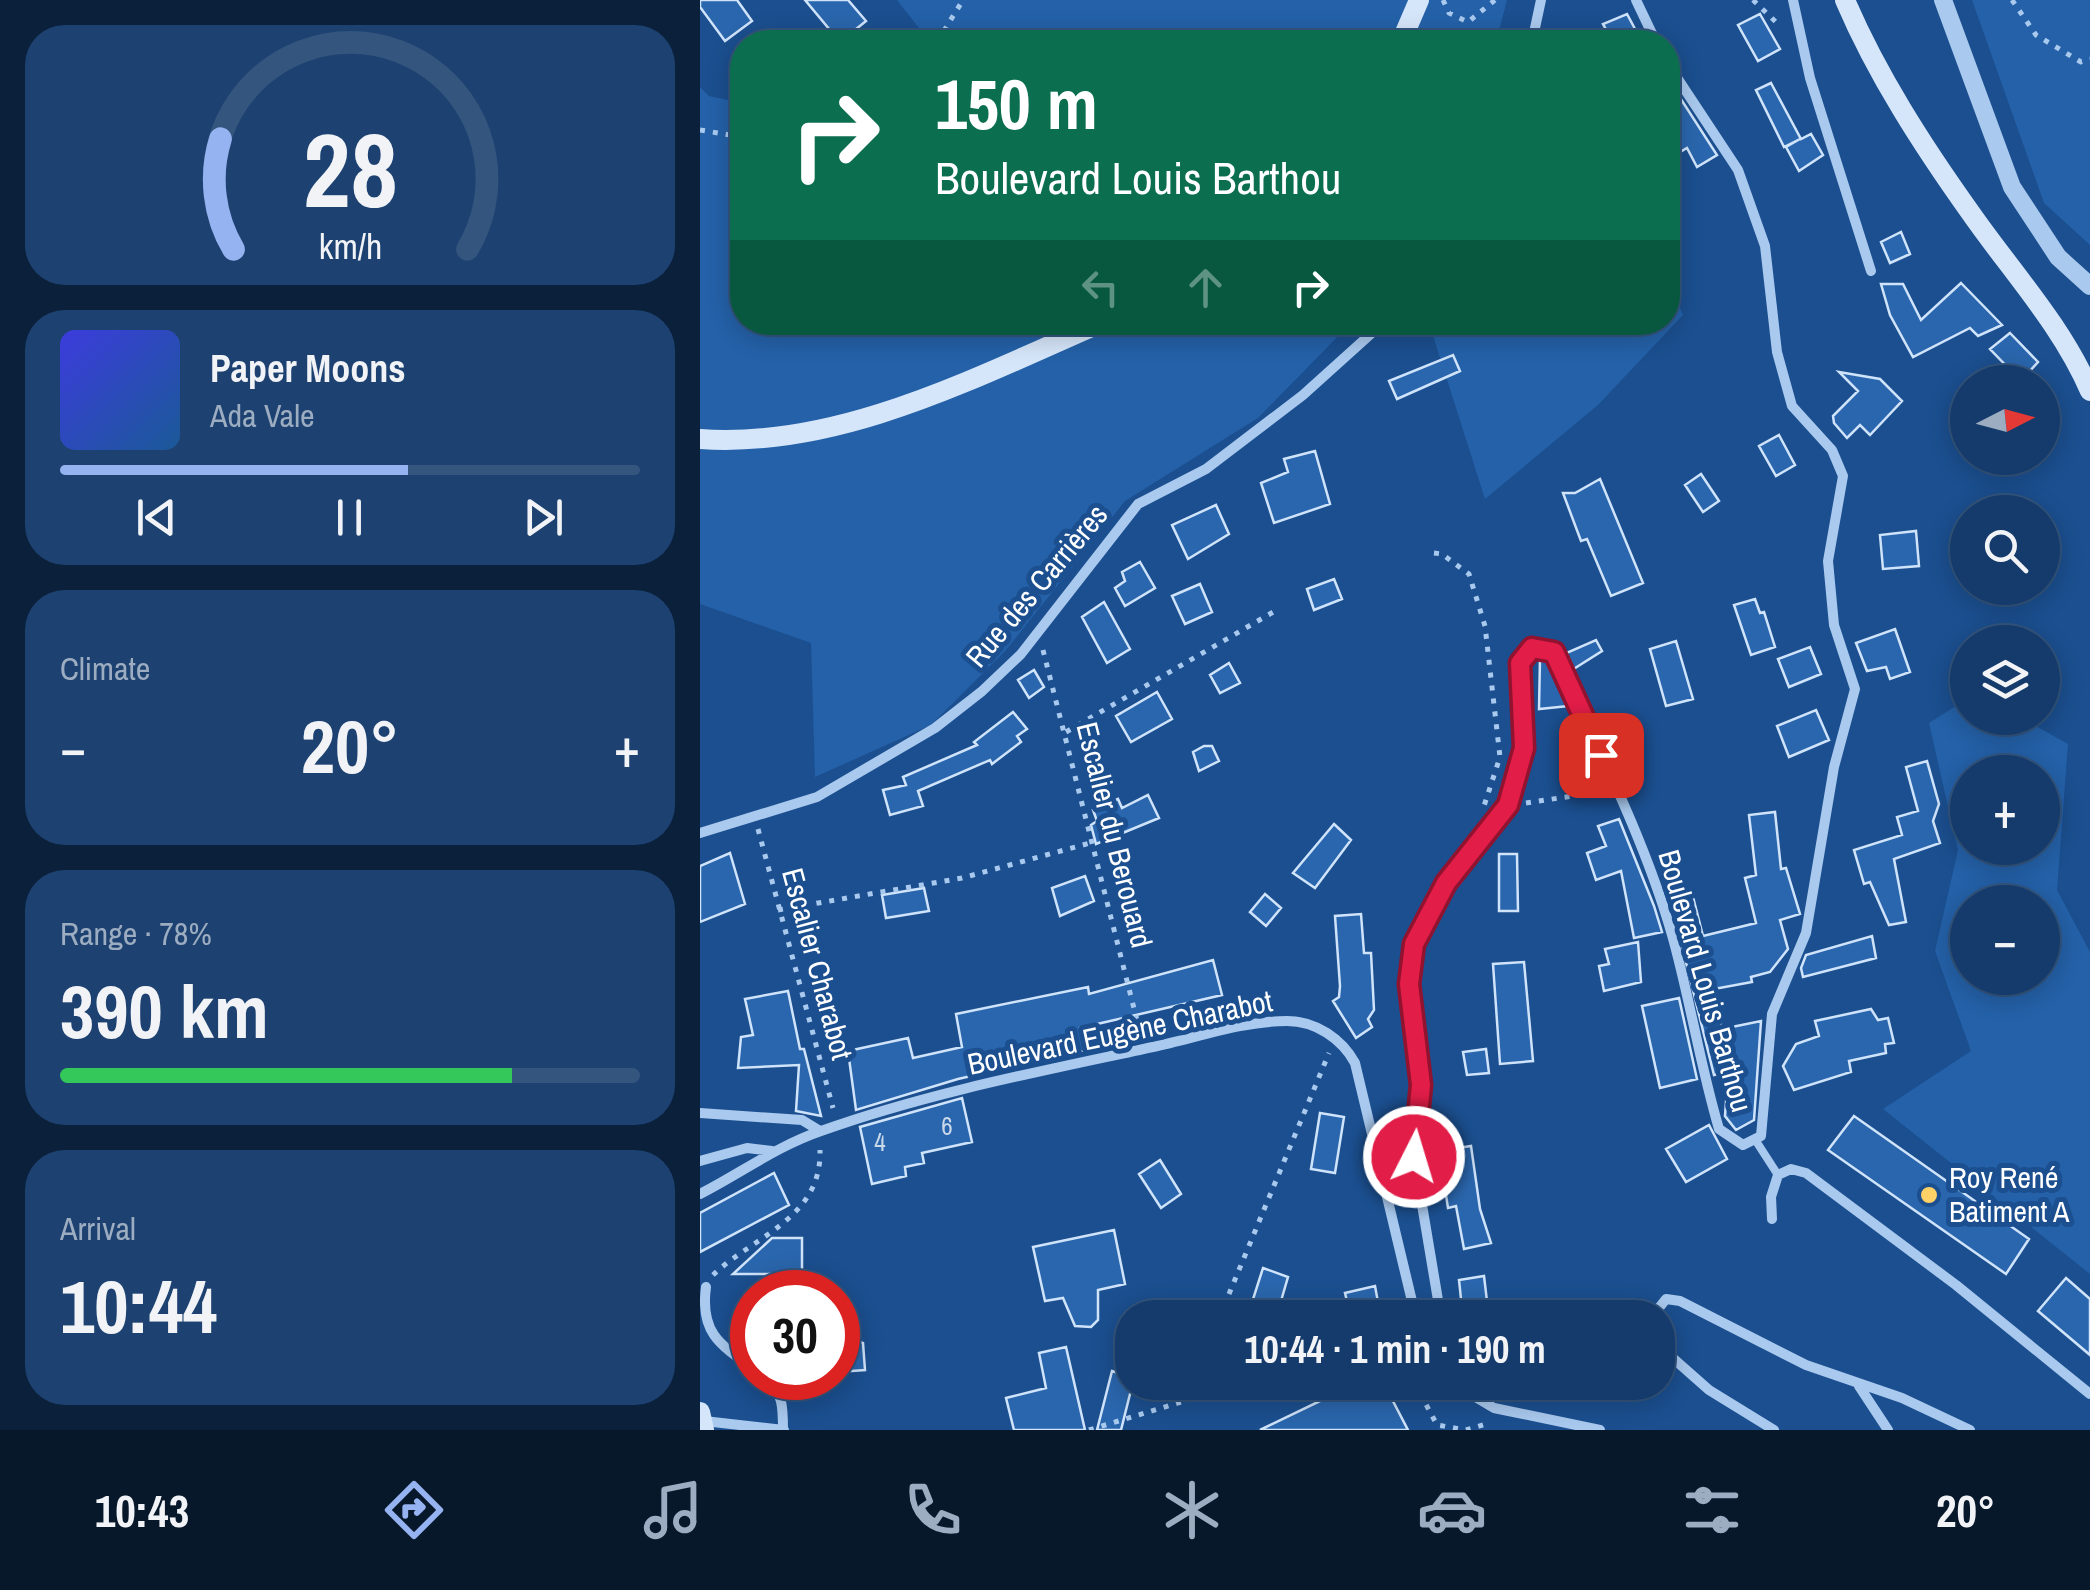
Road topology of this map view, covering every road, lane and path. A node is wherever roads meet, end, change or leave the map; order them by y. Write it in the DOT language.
graph roads {
  1 [pos="964,0"];
  2 [pos="1419,0"];
  3 [pos="1444,0"];
  4 [pos="1494,0"];
  5 [pos="1541,0"];
  6 [pos="1636,0"];
  7 [pos="1753,0"];
  8 [pos="1793,0"];
  9 [pos="1846,0"];
  10 [pos="1943,0"];
  11 [pos="2012,0"];
  12 [pos="1772,19"];
  13 [pos="944,30"];
  14 [pos="1406,30"];
  15 [pos="1535,30"];
  16 [pos="1650,30"];
  17 [pos="2090,59"];
  18 [pos="1680,82"];
  19 [pos="700,130"];
  20 [pos="730,135"];
  21 [pos="1871,271"];
  22 [pos="2090,286"];
  23 [pos="1071,335"];
  24 [pos="1370,335"];
  25 [pos="2090,391"];
  26 [pos="700,438"];
  27 [pos="1434,553"];
  28 [pos="1275,611"];
  29 [pos="1038,632"];
  30 [pos="1066,732"];
  31 [pos="1616,790"];
  32 [pos="1508,805"];
  33 [pos="754,814"];
  34 [pos="1493,825"];
  35 [pos="700,833"];
  36 [pos="1090,843"];
  37 [pos="778,910"];
  38 [pos="1335,1038"];
  39 [pos="1144,1049"];
  40 [pos="700,1113"];
  41 [pos="838,1126"];
  42 [pos="820,1131"];
  43 [pos="1756,1141"];
  44 [pos="773,1151"];
  45 [pos="700,1161"];
  46 [pos="1778,1176"];
  47 [pos="700,1194"];
  48 [pos="1772,1219"];
  49 [pos="706,1286"];
  50 [pos="1226,1300"];
  51 [pos="1412,1300"];
  52 [pos="1438,1300"];
  53 [pos="1675,1300"];
  54 [pos="730,1353"];
  55 [pos="1675,1360"];
  56 [pos="1858,1386"];
  57 [pos="2090,1394"];
  58 [pos="782,1400"];
  59 [pos="1188,1400"];
  60 [pos="1424,1400"];
  61 [pos="1480,1400"];
  62 [pos="1510,1411"];
  63 [pos="702,1421"];
  64 [pos="783,1430"];
  65 [pos="1089,1430"];
  66 [pos="1600,1430"];
  67 [pos="1774,1430"];
  68 [pos="1888,1430"];
  69 [pos="1970,1430"];
  1 -- 13 [label="path"];
  2 -- 14 [label="main road"];
  3 -- 4 [label="path"];
  5 -- 15 [label="street"];
  6 -- 16 [label="street"];
  7 -- 12 [label="path"];
  8 -- 21 [label="street"];
  9 -- 25 [label="main road"];
  10 -- 22 [label="street"];
  11 -- 17 [label="path"];
  18 -- 43 [label="street, Boulevard Louis Barthou"];
  19 -- 20 [label="path"];
  23 -- 26 [label="main road"];
  24 -- 29 [label="street, Rue des Carrières"];
  27 -- 34 [label="path"];
  28 -- 30 [label="path"];
  29 -- 30 [label="path, Escalier du Berouard"];
  29 -- 33 [label="street, Rue des Carrières"];
  30 -- 36 [label="path, Escalier du Berouard"];
  31 -- 32 [label="path"];
  31 -- 32 [label="street, Boulevard Louis Barthou"];
  31 -- 43 [label="street, Boulevard Louis Barthou"];
  32 -- 34 [label="street, Boulevard Louis Barthou"];
  33 -- 35 [label="street, Rue des Carrières"];
  33 -- 37 [label="path, Escalier Charabot"];
  34 -- 52 [label="street, Boulevard Louis Barthou"];
  36 -- 37 [label="path"];
  36 -- 39 [label="path, Escalier du Berouard"];
  37 -- 41 [label="path, Escalier Charabot"];
  38 -- 39 [label="street, Boulevard Eugène Charabot"];
  38 -- 50 [label="path"];
  38 -- 51 [label="street"];
  39 -- 41 [label="street, Boulevard Eugène Charabot"];
  40 -- 42 [label="street"];
  41 -- 42 [label="street, Boulevard Eugène Charabot"];
  42 -- 44 [label="street, Boulevard Eugène Charabot"];
  42 -- 49 [label="path"];
  43 -- 46 [label="lane"];
  44 -- 45 [label="street"];
  44 -- 47 [label="street, Boulevard Eugène Charabot"];
  46 -- 48 [label="street"];
  46 -- 57 [label="street"];
  49 -- 54 [label="street"];
  53 -- 56 [label="street"];
  55 -- 67 [label="street"];
  56 -- 68 [label="street"];
  56 -- 69 [label="street"];
  58 -- 64 [label="street"];
  59 -- 65 [label="path"];
  60 -- 62 [label="path"];
  61 -- 62 [label="street"];
  62 -- 66 [label="street"];
  63 -- 64 [label="street"];
}
